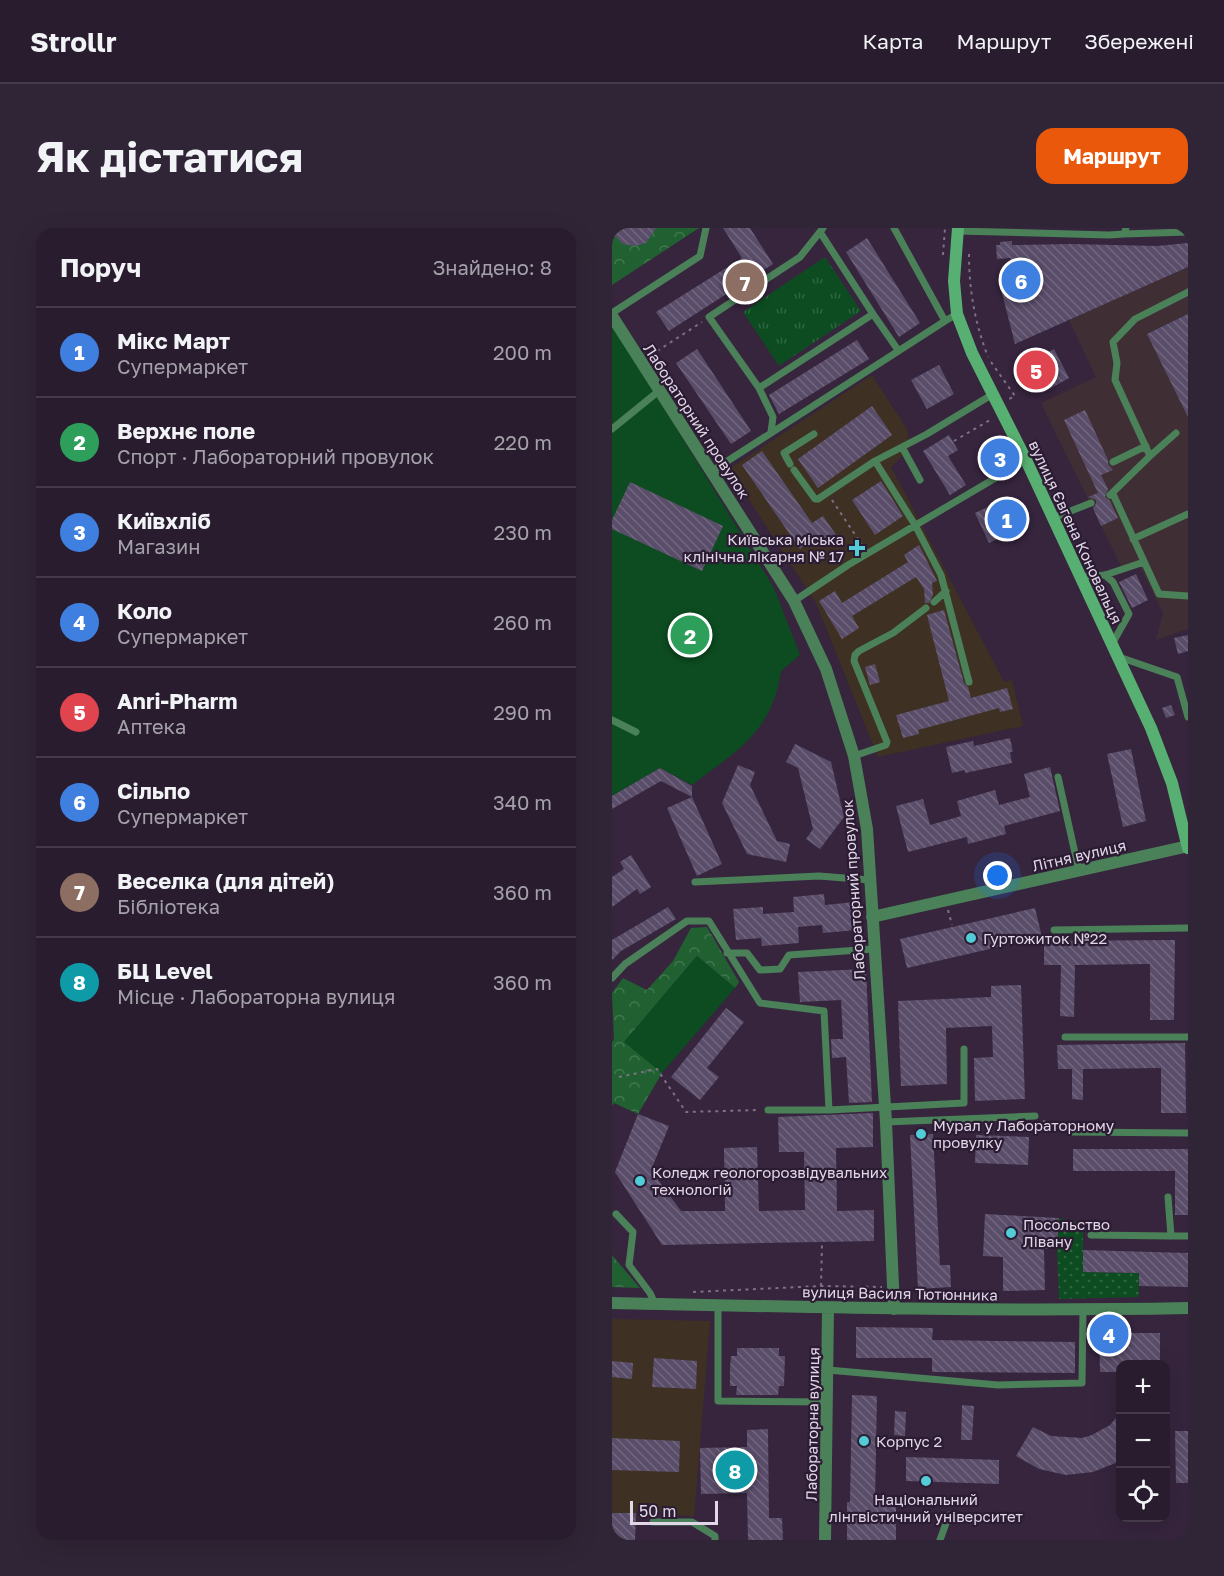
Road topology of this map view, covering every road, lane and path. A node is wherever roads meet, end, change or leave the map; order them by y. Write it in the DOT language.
graph roads {
  1 [pos="706,228"];
  2 [pos="894,228"];
  3 [pos="821,230"];
  4 [pos="1125,231"];
  5 [pos="1188,232"];
  6 [pos="957,234"];
  7 [pos="943,240"];
  8 [pos="969,251"];
  9 [pos="1188,292"];
  10 [pos="873,314"];
  11 [pos="957,314"];
  12 [pos="612,315"];
  13 [pos="709,317"];
  14 [pos="945,321"];
  15 [pos="898,350"];
  16 [pos="641,361"];
  17 [pos="759,388"];
  18 [pos="660,390"];
  19 [pos="993,394"];
  20 [pos="1016,396"];
  21 [pos="992,419"];
  22 [pos="612,429"];
  23 [pos="771,432"];
  24 [pos="1176,433"];
  25 [pos="814,434"];
  26 [pos="954,441"];
  27 [pos="1146,446"];
  28 [pos="902,447"];
  29 [pos="1150,456"];
  30 [pos="1026,460"];
  31 [pos="875,461"];
  32 [pos="1113,462"];
  33 [pos="712,471"];
  34 [pos="920,480"];
  35 [pos="828,492"];
  36 [pos="1091,503"];
  37 [pos="1188,514"];
  38 [pos="1053,518"];
  39 [pos="915,525"];
  40 [pos="1133,539"];
  41 [pos="868,554"];
  42 [pos="1144,562"];
  43 [pos="1105,575"];
  44 [pos="1081,577"];
  45 [pos="946,591"];
  46 [pos="1188,596"];
  47 [pos="794,601"];
  48 [pos="934,602"];
  49 [pos="926,608"];
  50 [pos="1115,650"];
  51 [pos="969,682"];
  52 [pos="1188,717"];
  53 [pos="612,720"];
  54 [pos="636,732"];
  55 [pos="854,756"];
  56 [pos="1058,777"];
  57 [pos="1188,847"];
  58 [pos="1079,871"];
  59 [pos="870,880"];
  60 [pos="695,882"];
  61 [pos="872,917"];
  62 [pos="1188,928"];
  63 [pos="1054,930"];
  64 [pos="873,948"];
  65 [pos="728,953"];
  66 [pos="612,978"];
  67 [pos="1065,1037"];
  68 [pos="1188,1037"];
  69 [pos="964,1049"];
  70 [pos="619,1077"];
  71 [pos="885,1108"];
  72 [pos="768,1110"];
  73 [pos="829,1110"];
  74 [pos="1035,1116"];
  75 [pos="886,1122"];
  76 [pos="1072,1132"];
  77 [pos="1188,1133"];
  78 [pos="1168,1197"];
  79 [pos="616,1214"];
  80 [pos="1091,1234"];
  81 [pos="1171,1236"];
  82 [pos="1188,1236"];
  83 [pos="822,1243"];
  84 [pos="821,1286"];
  85 [pos="882,1287"];
  86 [pos="685,1292"];
  87 [pos="612,1303"];
  88 [pos="655,1304"];
  89 [pos="718,1305"];
  90 [pos="828,1308"];
  91 [pos="1188,1308"];
  92 [pos="894,1309"];
  93 [pos="1083,1310"];
  94 [pos="828,1370"];
  95 [pos="828,1402"];
  96 [pos="949,1515"];
  97 [pos="653,1522"];
  98 [pos="715,1540"];
  99 [pos="825,1540"];
  100 [pos="940,1540"];
  1 -- 12 [label="lane"];
  2 -- 14 [label="lane"];
  3 -- 10 [label="lane"];
  3 -- 13 [label="lane"];
  4 -- 5 [label="lane"];
  4 -- 6 [label="lane"];
  6 -- 7 [label="path"];
  6 -- 11 [label="main road, вулиця Євгена Коновальця"];
  8 -- 20 [label="path"];
  9 -- 27 [label="lane"];
  10 -- 15 [label="lane"];
  10 -- 17 [label="lane"];
  11 -- 14 [label="lane"];
  11 -- 19 [label="main road, вулиця Євгена Коновальця"];
  12 -- 16 [label="street, Лабораторний провулок"];
  13 -- 16 [label="path"];
  13 -- 17 [label="lane"];
  14 -- 15 [label="lane"];
  15 -- 23 [label="lane"];
  16 -- 18 [label="street, Лабораторний провулок"];
  17 -- 23 [label="lane"];
  18 -- 22 [label="lane"];
  18 -- 33 [label="street, Лабораторний провулок"];
  19 -- 28 [label="lane"];
  19 -- 30 [label="main road, вулиця Євгена Коновальця"];
  21 -- 26 [label="path"];
  23 -- 33 [label="lane"];
  24 -- 29 [label="lane"];
  25 -- 35 [label="lane"];
  27 -- 29 [label="lane"];
  27 -- 32 [label="lane"];
  28 -- 31 [label="lane"];
  28 -- 34 [label="lane"];
  29 -- 40 [label="lane"];
  30 -- 38 [label="main road, вулиця Євгена Коновальця"];
  30 -- 39 [label="lane"];
  31 -- 35 [label="lane"];
  31 -- 39 [label="lane"];
  33 -- 47 [label="street, Лабораторний провулок"];
  35 -- 41 [label="path"];
  36 -- 38 [label="lane"];
  37 -- 40 [label="lane"];
  38 -- 44 [label="main road, вулиця Євгена Коновальця"];
  39 -- 41 [label="lane"];
  39 -- 45 [label="lane"];
  40 -- 42 [label="lane"];
  41 -- 47 [label="lane"];
  42 -- 43 [label="lane"];
  42 -- 46 [label="lane"];
  43 -- 44 [label="lane"];
  43 -- 50 [label="lane"];
  44 -- 50 [label="main road, вулиця Євгена Коновальця"];
  45 -- 48 [label="lane"];
  45 -- 51 [label="lane"];
  47 -- 55 [label="street, Лабораторний провулок"];
  49 -- 55 [label="lane"];
  50 -- 52 [label="lane"];
  50 -- 57 [label="main road, вулиця Євгена Коновальця"];
  53 -- 54 [label="lane"];
  55 -- 59 [label="street, Лабораторний провулок"];
  56 -- 58 [label="lane"];
  57 -- 58 [label="street, Літня вулиця"];
  58 -- 61 [label="street, Літня вулиця"];
  59 -- 60 [label="lane"];
  59 -- 61 [label="street, Лабораторний провулок"];
  61 -- 64 [label="street, Лабораторний провулок"];
  62 -- 63 [label="lane"];
  64 -- 65 [label="lane"];
  64 -- 71 [label="street, Лабораторний провулок"];
  65 -- 66 [label="lane"];
  65 -- 73 [label="lane"];
  67 -- 68 [label="lane"];
  69 -- 71 [label="lane"];
  70 -- 72 [label="path"];
  71 -- 73 [label="lane"];
  71 -- 75 [label="street, Лабораторний провулок"];
  72 -- 73 [label="lane"];
  74 -- 75 [label="lane"];
  74 -- 76 [label="path"];
  75 -- 92 [label="street, Лабораторний провулок"];
  76 -- 77 [label="lane"];
  78 -- 81 [label="lane"];
  79 -- 88 [label="lane"];
  80 -- 81 [label="lane"];
  81 -- 82 [label="lane"];
  83 -- 84 [label="path"];
  84 -- 85 [label="path"];
  84 -- 86 [label="path"];
  87 -- 88 [label="street, вулиця Василя Тютюнника"];
  88 -- 89 [label="street, вулиця Василя Тютюнника"];
  89 -- 90 [label="street, вулиця Василя Тютюнника"];
  89 -- 95 [label="lane"];
  90 -- 92 [label="street, вулиця Василя Тютюнника"];
  90 -- 94 [label="street, Лабораторна вулиця"];
  91 -- 93 [label="street, вулиця Василя Тютюнника"];
  92 -- 93 [label="street, вулиця Василя Тютюнника"];
  93 -- 94 [label="lane"];
  94 -- 95 [label="street, Лабораторна вулиця"];
  95 -- 99 [label="street, Лабораторна вулиця"];
  96 -- 100 [label="lane"];
  97 -- 98 [label="lane"];
}
